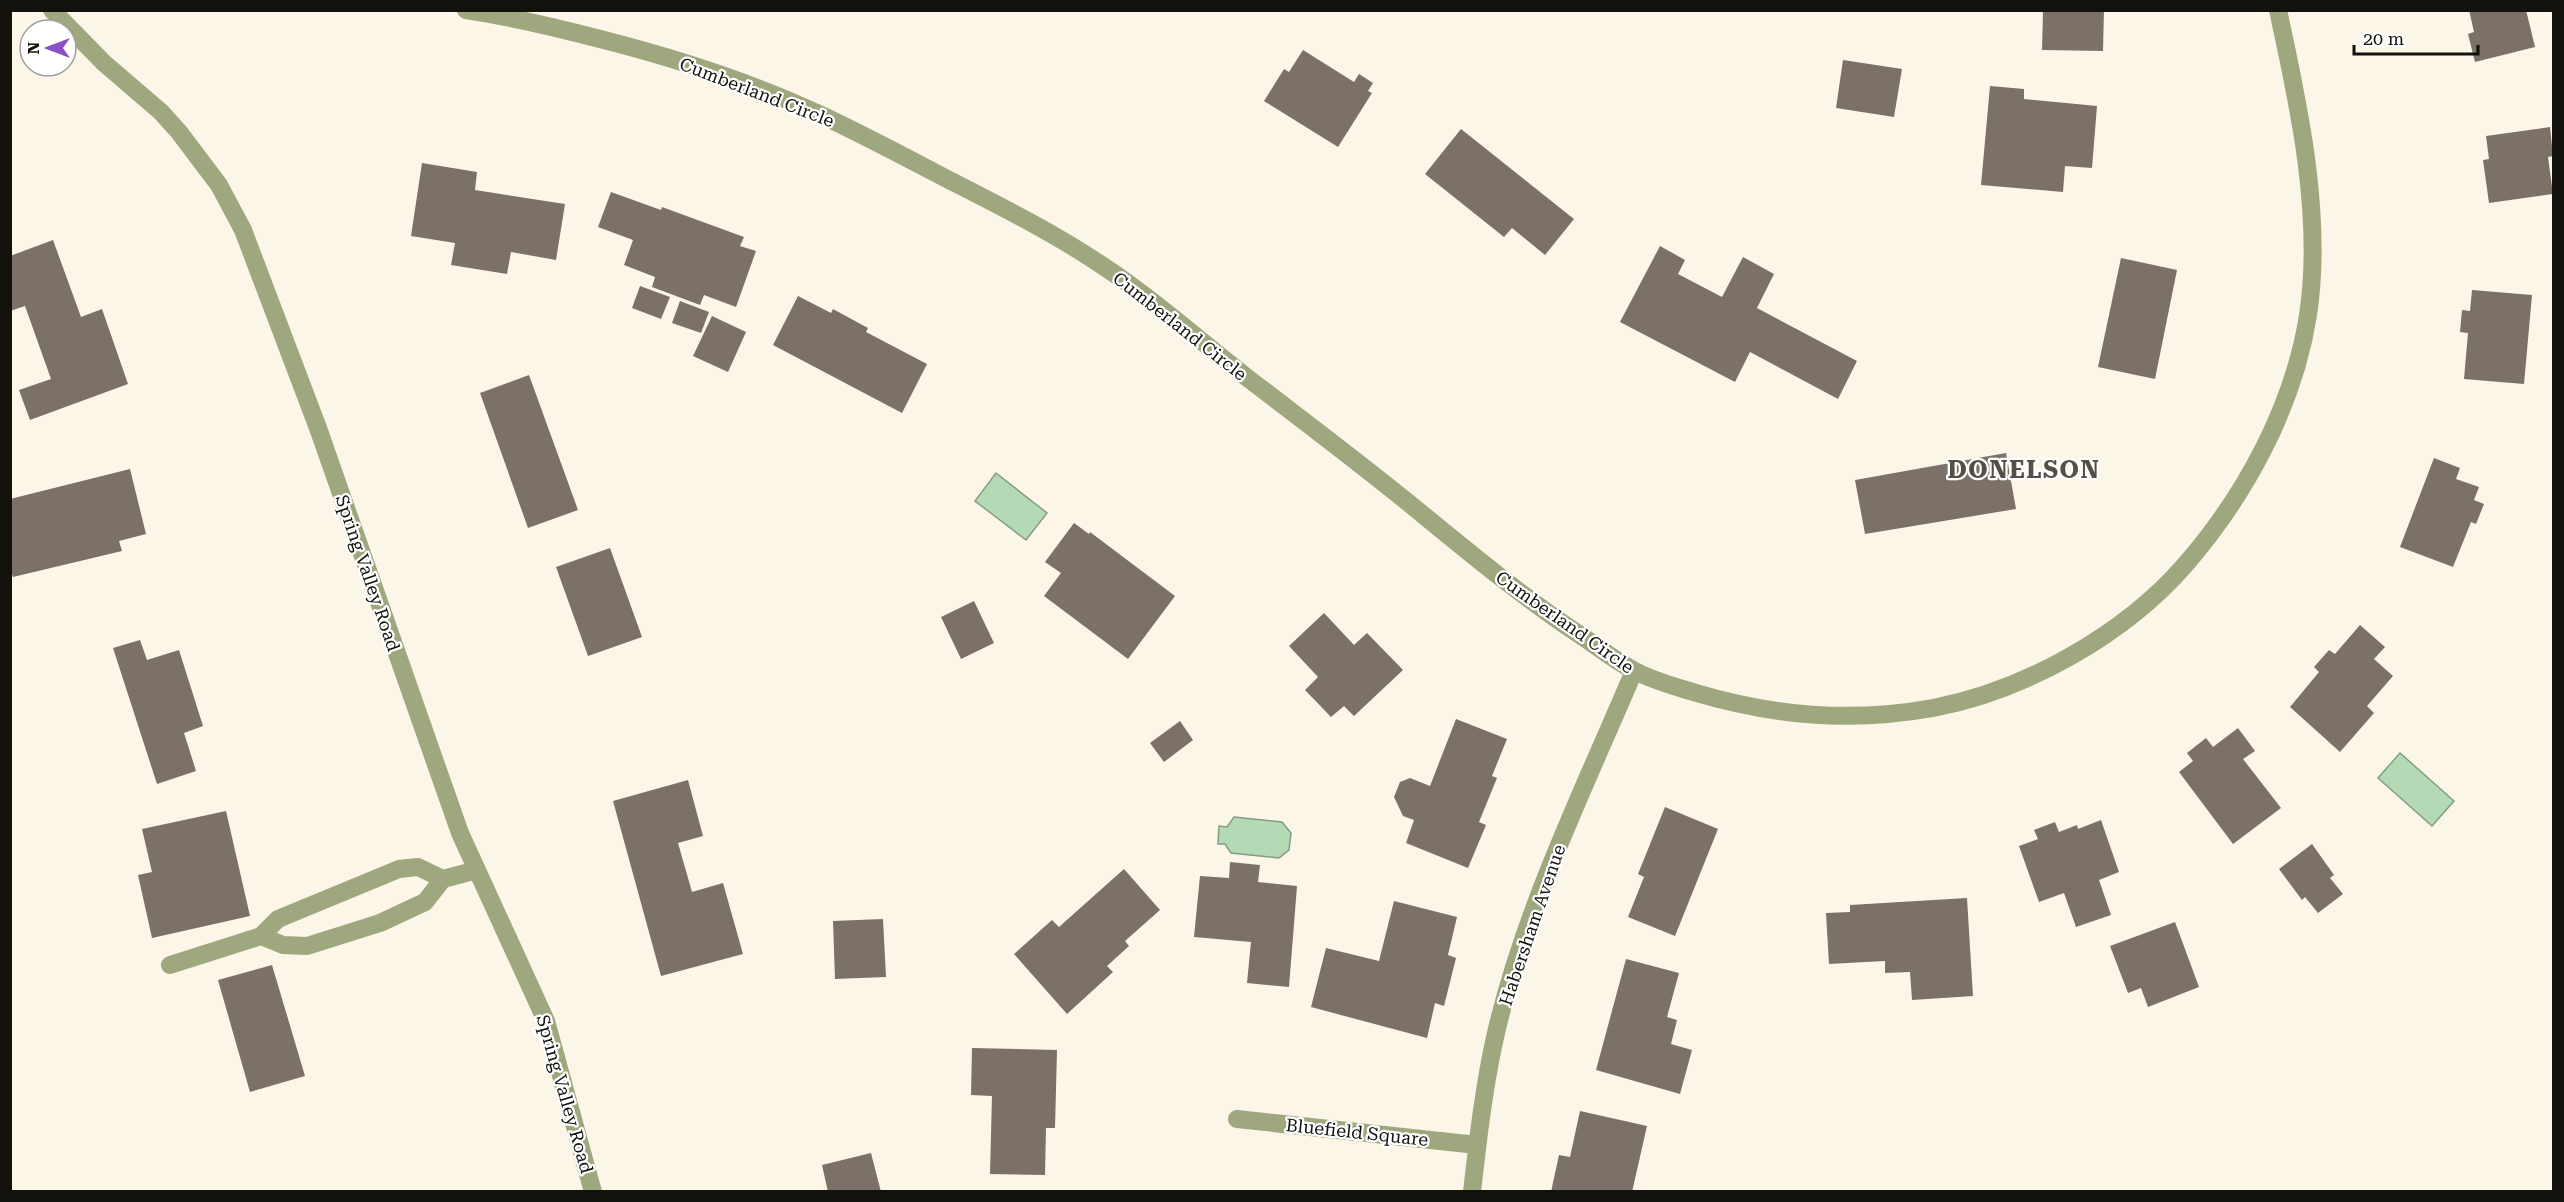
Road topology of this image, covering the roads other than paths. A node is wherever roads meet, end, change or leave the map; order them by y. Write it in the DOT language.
graph roads {
  1 [pos="51,10"];
  2 [pos="466,10"];
  3 [pos="2278,10"];
  4 [pos="1634,671"];
  5 [pos="477,870"];
  6 [pos="443,879"];
  7 [pos="261,936"];
  8 [pos="170,965"];
  9 [pos="1237,1119"];
  10 [pos="1477,1145"];
  11 [pos="593,1191"];
  12 [pos="1473,1191"];
  1 -- 5 [label="street, Spring Valley Road"];
  2 -- 4 [label="street, Cumberland Circle"];
  3 -- 4 [label="street, Cumberland Circle"];
  4 -- 10 [label="street, Habersham Avenue"];
  5 -- 6 [label="street"];
  5 -- 11 [label="street, Spring Valley Road"];
  6 -- 7 [label="street"];
  6 -- 7 [label="street"];
  7 -- 8 [label="street"];
  9 -- 10 [label="street, Bluefield Square"];
  10 -- 12 [label="street, Habersham Avenue"];
}
